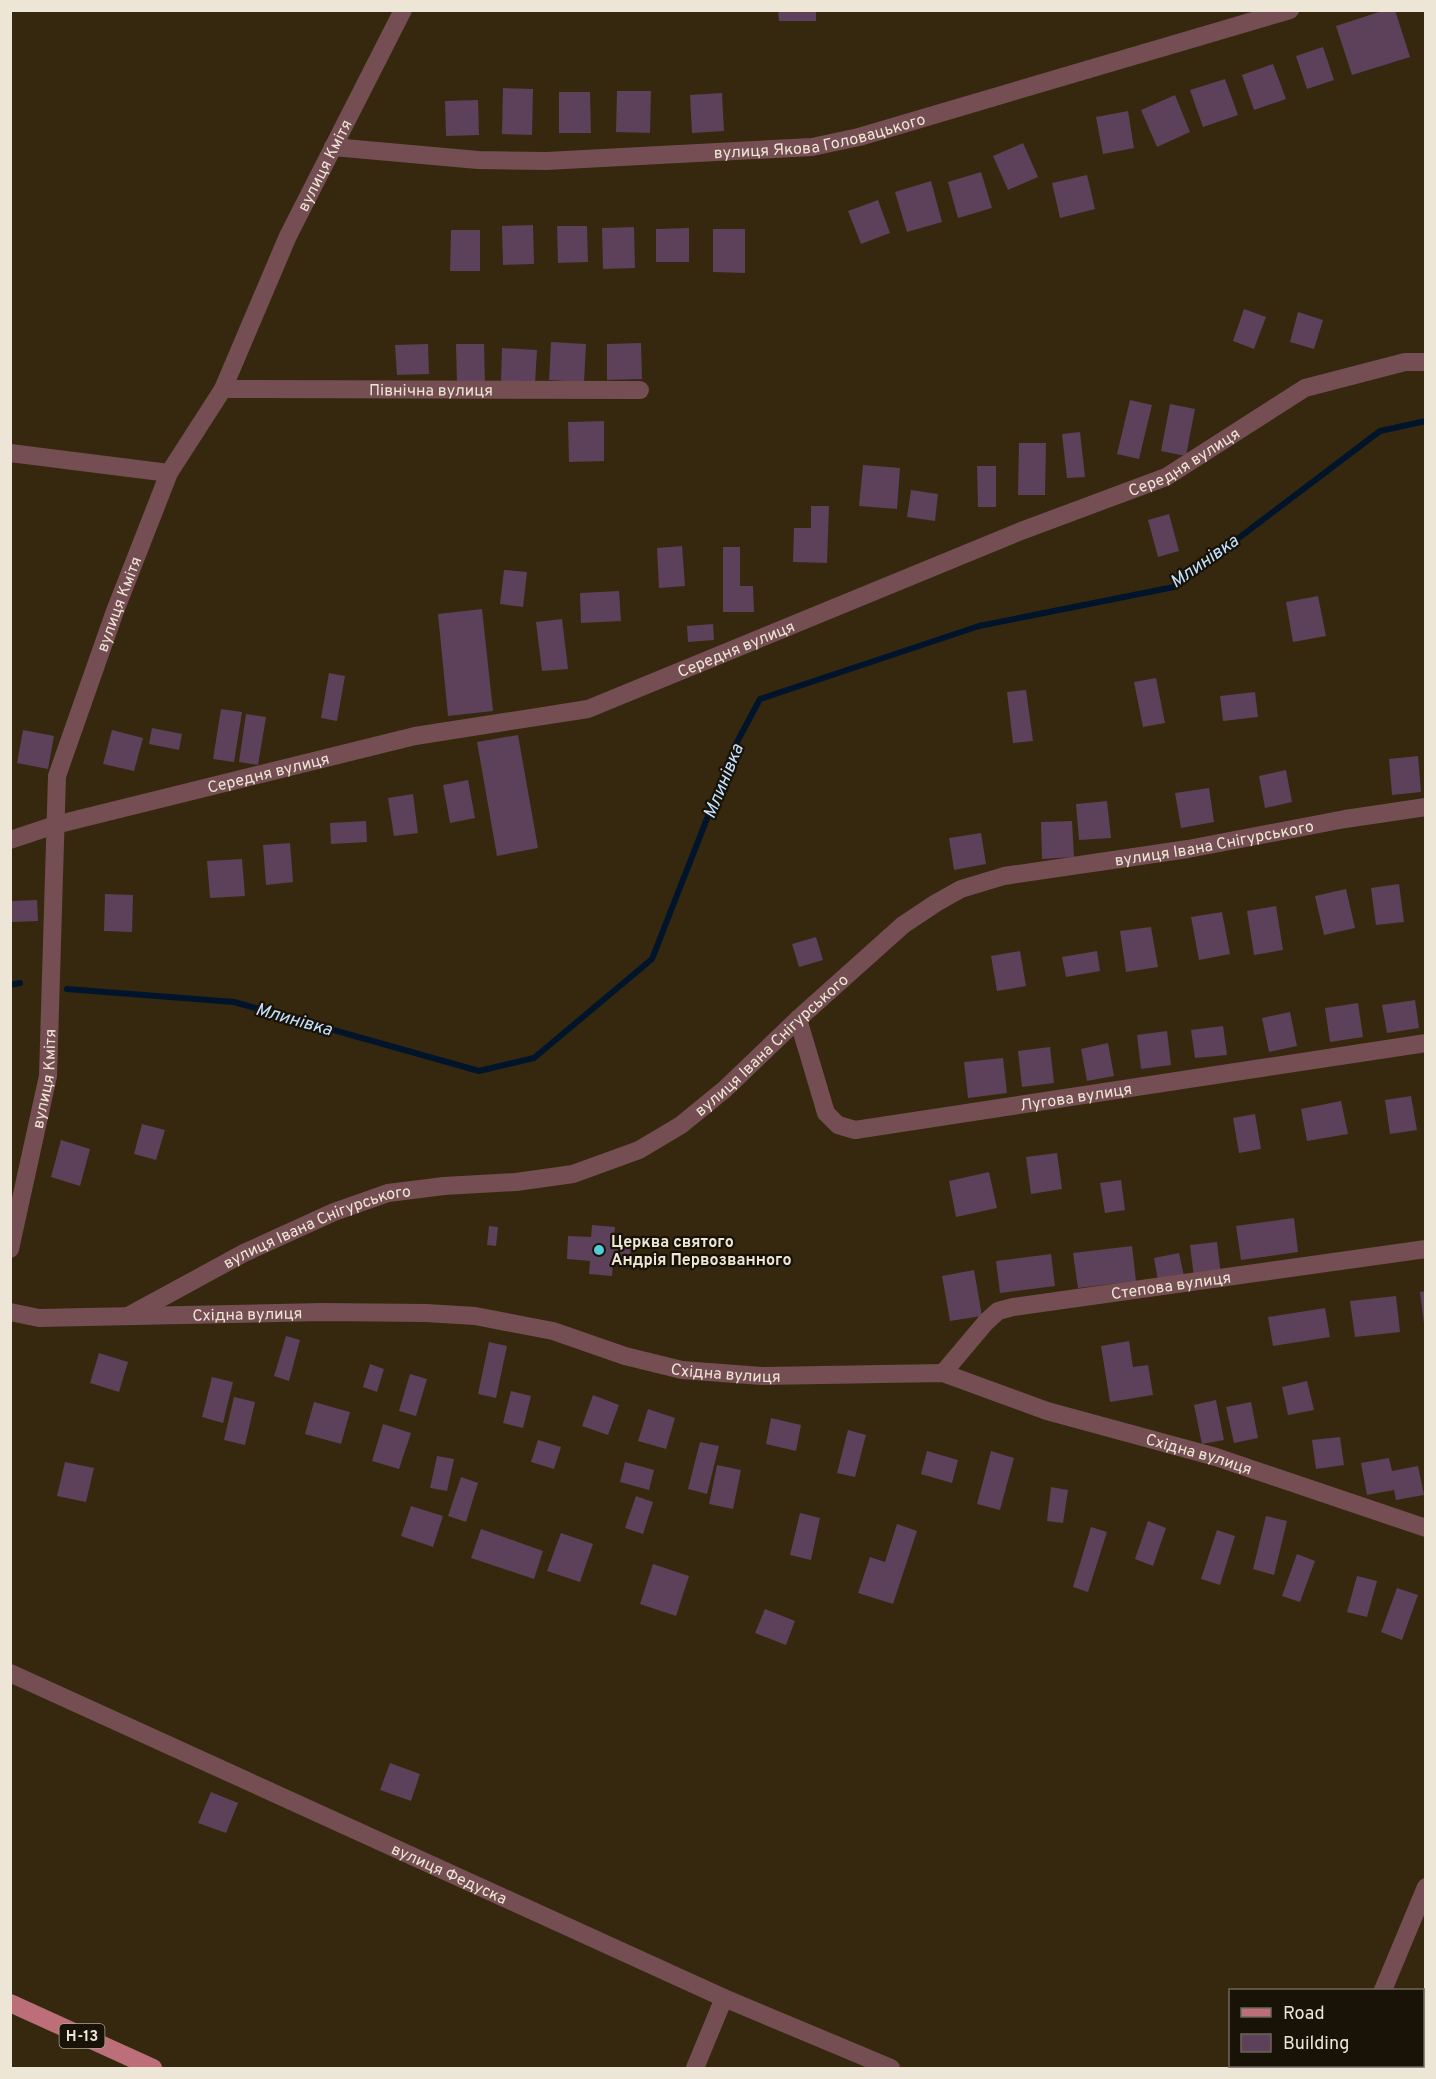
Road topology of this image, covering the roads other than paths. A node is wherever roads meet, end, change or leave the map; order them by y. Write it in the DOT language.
graph roads {
  1 [pos="403,10"];
  2 [pos="1290,10"];
  3 [pos="333,147"];
  4 [pos="1425,362"];
  5 [pos="223,389"];
  6 [pos="640,390"];
  7 [pos="10,453"];
  8 [pos="169,473"];
  9 [pos="1425,807"];
  10 [pos="55,825"];
  11 [pos="10,840"];
  12 [pos="798,1019"];
  13 [pos="1425,1043"];
  14 [pos="10,1249"];
  15 [pos="1425,1249"];
  16 [pos="10,1312"];
  17 [pos="125,1317"];
  18 [pos="943,1373"];
  19 [pos="1425,1528"];
  20 [pos="10,1673"];
  21 [pos="1425,1887"];
  22 [pos="1383,1989"];
  23 [pos="724,1998"];
  24 [pos="10,2003"];
  25 [pos="153,2068"];
  26 [pos="695,2068"];
  27 [pos="891,2068"];
  1 -- 3 [label="street, вулиця Кмітя"];
  2 -- 3 [label="street, вулиця Якова Головацького"];
  3 -- 5 [label="street, вулиця Кмітя"];
  4 -- 10 [label="street, Середня вулиця"];
  5 -- 6 [label="street, Північна вулиця"];
  5 -- 8 [label="street, вулиця Кмітя"];
  7 -- 8 [label="street"];
  8 -- 10 [label="street, вулиця Кмітя"];
  9 -- 12 [label="street, вулиця Івана Снігурського"];
  10 -- 11 [label="street, Середня вулиця"];
  10 -- 14 [label="street, вулиця Кмітя"];
  12 -- 13 [label="street, Лугова вулиця"];
  12 -- 17 [label="street, вулиця Івана Снігурського"];
  15 -- 18 [label="street, Степова вулиця"];
  16 -- 17 [label="street, Східна вулиця"];
  17 -- 18 [label="street, Східна вулиця"];
  18 -- 19 [label="street, Східна вулиця"];
  20 -- 23 [label="street, вулиця Федуска"];
  21 -- 22 [label="street"];
  23 -- 26 [label="street"];
  23 -- 27 [label="street, вулиця Федуска"];
  24 -- 25 [label="main road, Н-13"];
}
